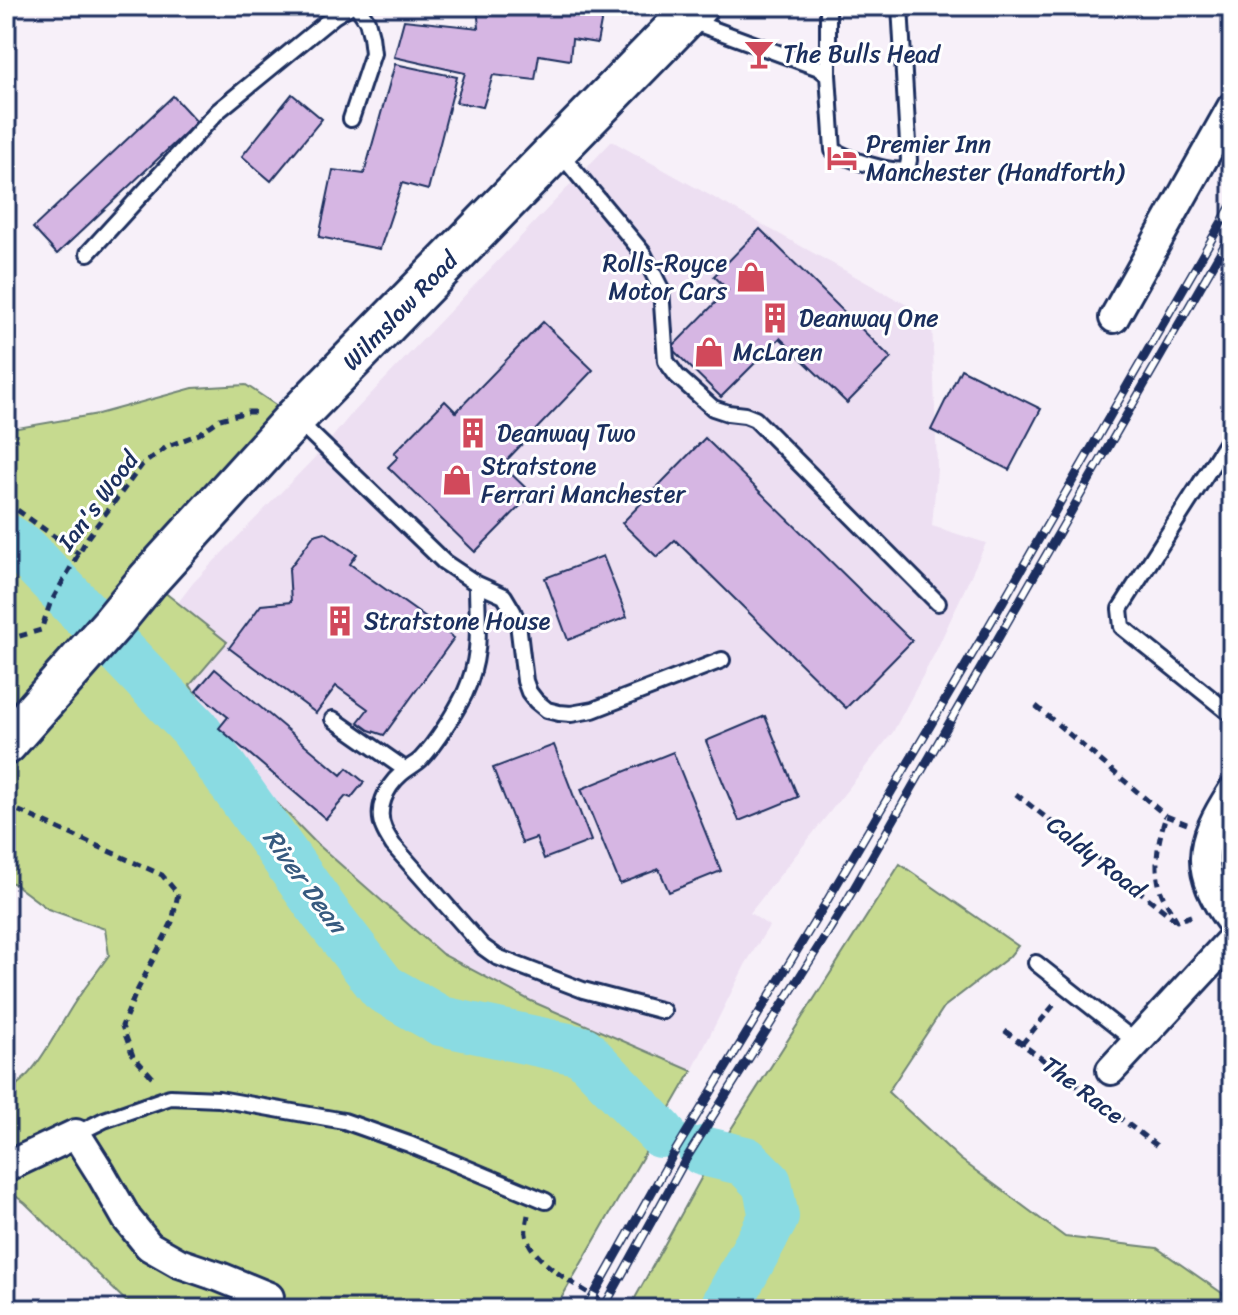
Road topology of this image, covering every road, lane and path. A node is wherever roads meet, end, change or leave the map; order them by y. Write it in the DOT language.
graph roads {
  1 [pos="350,6"];
  2 [pos="357,6"];
  3 [pos="828,6"];
  4 [pos="900,6"];
  5 [pos="690,12"];
  6 [pos="828,75"];
  7 [pos="1232,107"];
  8 [pos="351,119"];
  9 [pos="557,149"];
  10 [pos="88,253"];
  11 [pos="1114,318"];
  12 [pos="295,418"];
  13 [pos="1232,434"];
  14 [pos="6,502"];
  15 [pos="78,555"];
  16 [pos="477,584"];
  17 [pos="938,603"];
  18 [pos="6,640"];
  19 [pos="722,660"];
  20 [pos="1036,706"];
  21 [pos="1232,715"];
  22 [pos="333,719"];
  23 [pos="6,744"];
  24 [pos="406,770"];
  25 [pos="1232,792"];
  26 [pos="1016,794"];
  27 [pos="6,805"];
  28 [pos="1166,816"];
  29 [pos="1177,921"];
  30 [pos="1232,923"];
  31 [pos="1232,939"];
  32 [pos="1036,963"];
  33 [pos="1067,988"];
  34 [pos="663,1011"];
  35 [pos="1005,1031"];
  36 [pos="1136,1042"];
  37 [pos="1022,1044"];
  38 [pos="1111,1070"];
  39 [pos="170,1097"];
  40 [pos="76,1134"];
  41 [pos="1161,1149"];
  42 [pos="6,1167"];
  43 [pos="530,1194"];
  44 [pos="546,1201"];
  45 [pos="269,1297"];
  46 [pos="616,1309"];
  1 -- 10 [label="lane"];
  2 -- 8 [label="lane"];
  3 -- 6 [label="lane"];
  4 -- 6 [label="lane"];
  5 -- 6 [label="lane"];
  5 -- 9 [label="street, Wilmslow Road"];
  7 -- 11 [label="street"];
  9 -- 12 [label="street, Wilmslow Road"];
  9 -- 17 [label="lane"];
  12 -- 15 [label="path, Ian's Wood"];
  12 -- 16 [label="lane"];
  12 -- 23 [label="street, Wilmslow Road"];
  13 -- 21 [label="lane"];
  14 -- 15 [label="path"];
  15 -- 18 [label="path, Ian's Wood"];
  16 -- 19 [label="lane"];
  16 -- 24 [label="lane"];
  20 -- 28 [label="path"];
  22 -- 24 [label="lane"];
  24 -- 34 [label="lane"];
  25 -- 30 [label="street"];
  26 -- 29 [label="path, Caldy Road"];
  27 -- 39 [label="path"];
  31 -- 36 [label="street, The Race"];
  32 -- 33 [label="lane"];
  33 -- 36 [label="lane"];
  33 -- 37 [label="path"];
  35 -- 37 [label="path, The Race"];
  36 -- 38 [label="street, The Race"];
  37 -- 41 [label="path, The Race"];
  39 -- 40 [label="lane"];
  39 -- 43 [label="lane"];
  40 -- 42 [label="street"];
  40 -- 45 [label="street"];
  43 -- 44 [label="lane"];
  43 -- 46 [label="path"];
}
